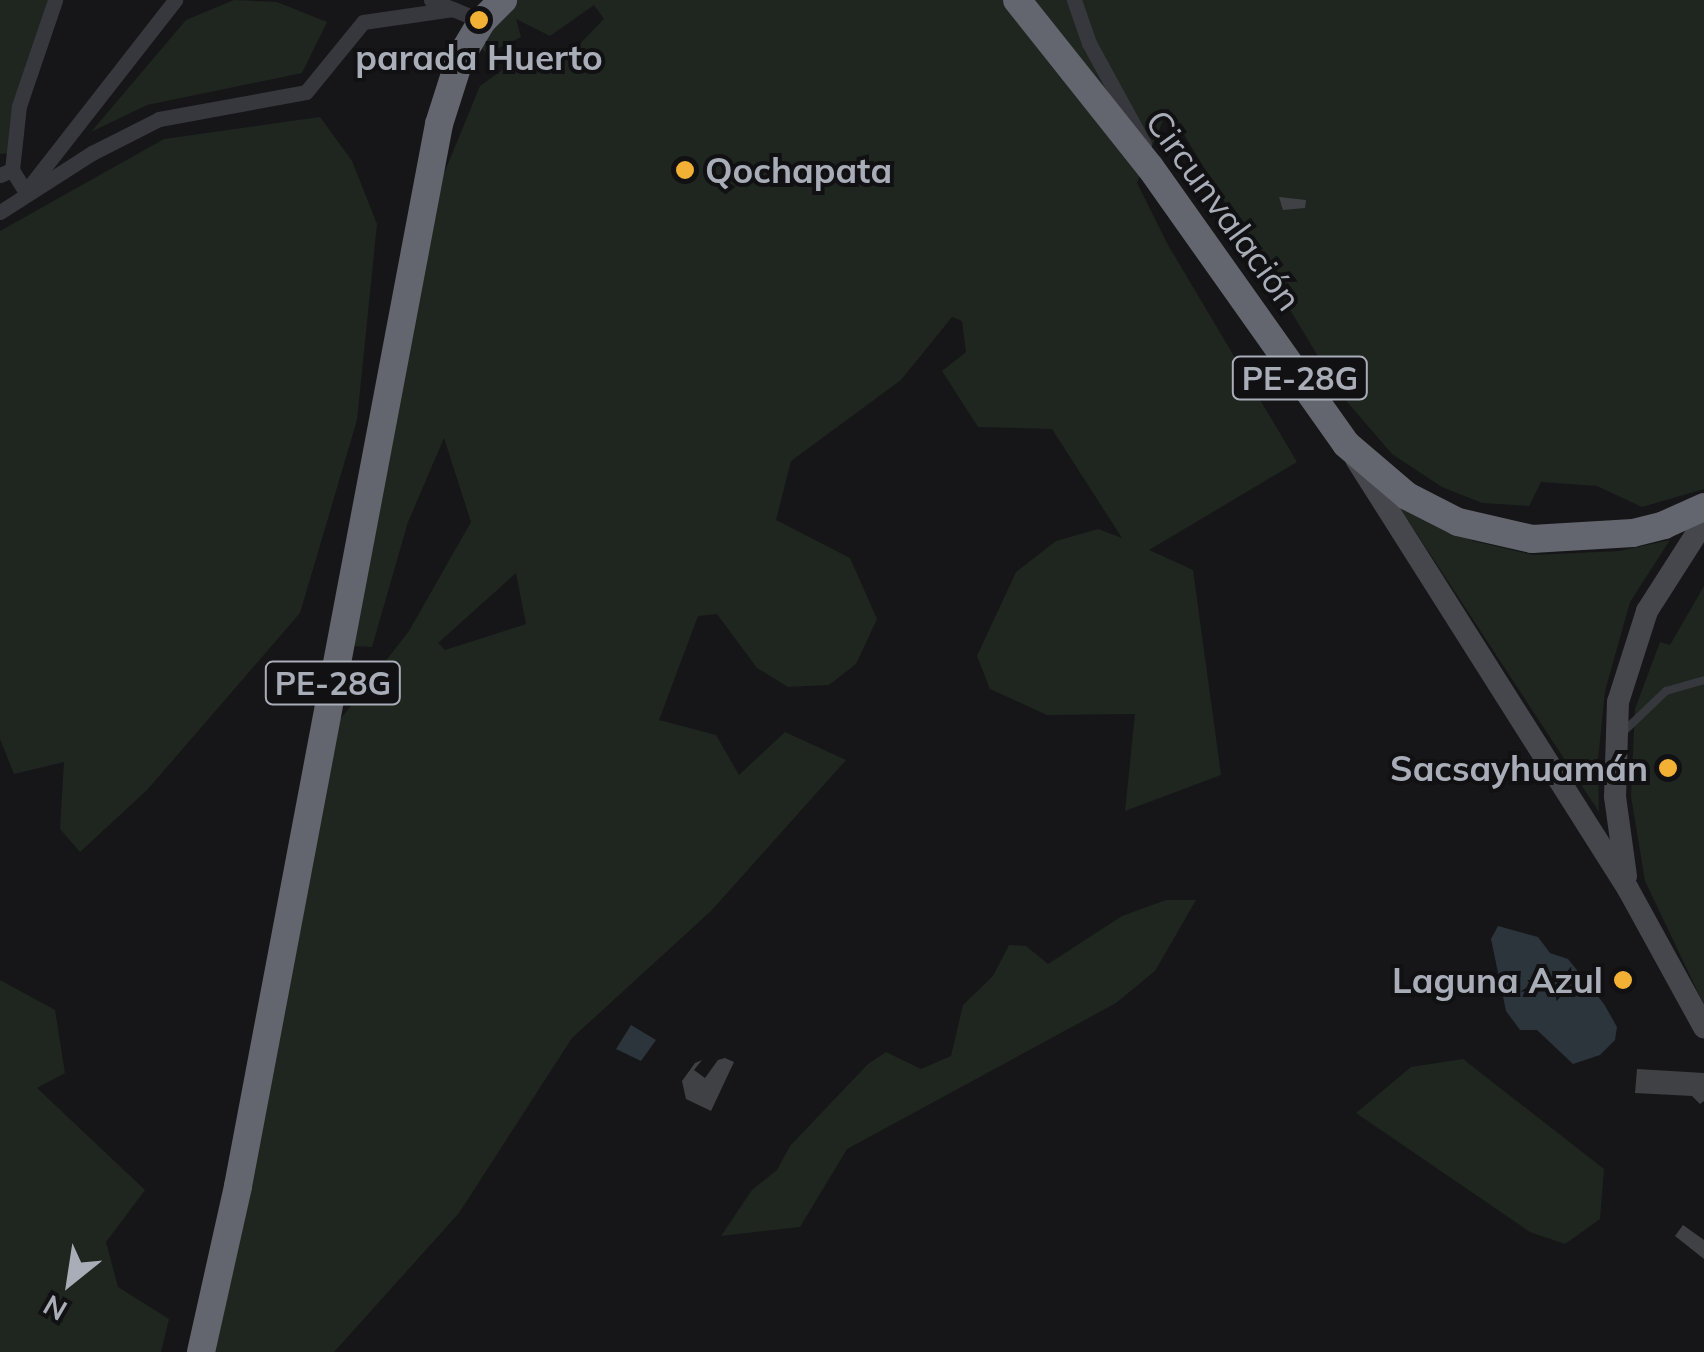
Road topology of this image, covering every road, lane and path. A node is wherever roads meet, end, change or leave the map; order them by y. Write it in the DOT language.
graph roads {
  1 [pos="55,0"];
  2 [pos="175,0"];
  3 [pos="431,0"];
  4 [pos="503,0"];
  5 [pos="1017,0"];
  6 [pos="1074,0"];
  7 [pos="453,9"];
  8 [pos="482,20"];
  9 [pos="1150,167"];
  10 [pos="6,172"];
  11 [pos="26,192"];
  12 [pos="2,208"];
  13 [pos="1346,444"];
  14 [pos="1704,507"];
  15 [pos="1704,522"];
  16 [pos="1704,680"];
  17 [pos="1615,739"];
  18 [pos="1628,888"];
  19 [pos="1704,1027"];
  20 [pos="201,1352"];
  1 -- 10 [label="street"];
  2 -- 11 [label="street"];
  3 -- 7 [label="street"];
  4 -- 8 [label="highway, PE-28G"];
  5 -- 9 [label="highway, Circunvalación / PE-28G"];
  6 -- 9 [label="street"];
  7 -- 8 [label="street"];
  7 -- 11 [label="street"];
  8 -- 20 [label="highway, PE-28G"];
  9 -- 13 [label="highway, Circunvalación / PE-28G"];
  10 -- 11 [label="street"];
  11 -- 12 [label="street"];
  13 -- 14 [label="highway, Circunvalación / PE-28G"];
  13 -- 18 [label="street"];
  15 -- 17 [label="street"];
  16 -- 17 [label="lane"];
  17 -- 18 [label="street"];
  18 -- 19 [label="street"];
}
